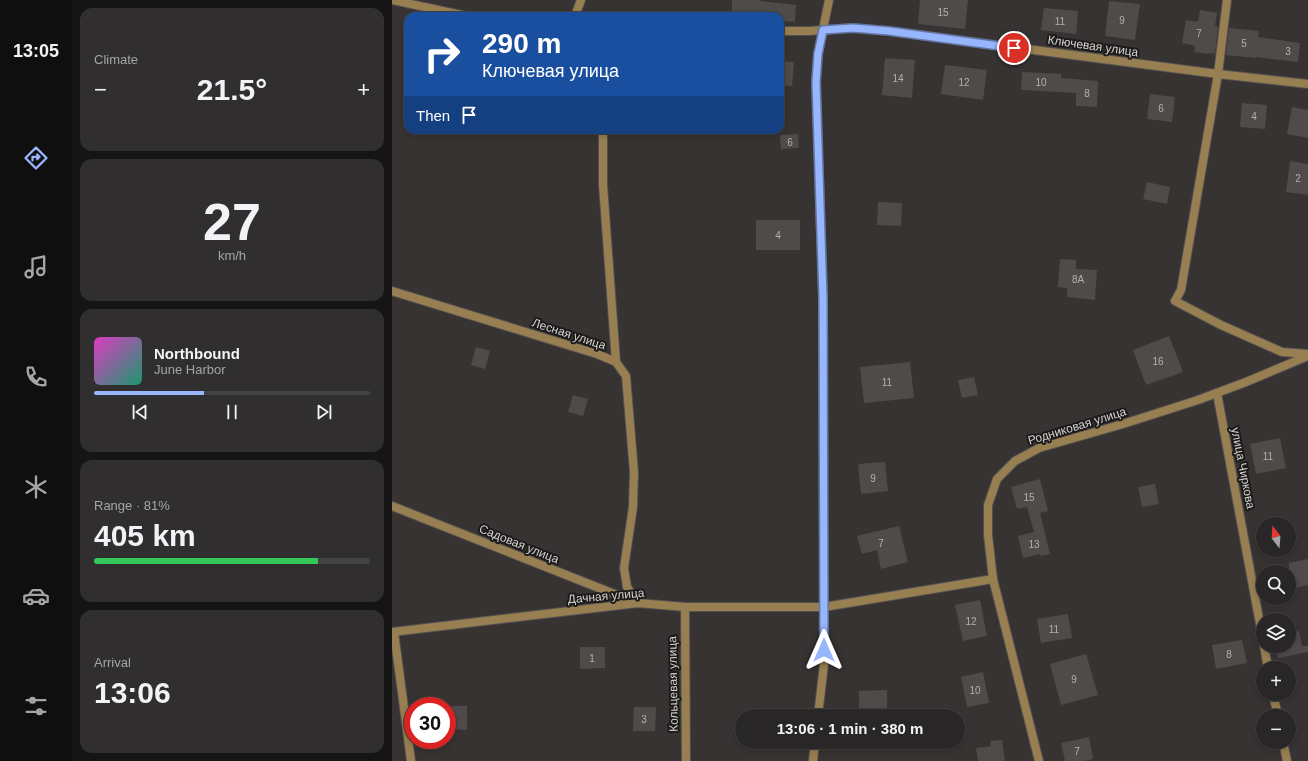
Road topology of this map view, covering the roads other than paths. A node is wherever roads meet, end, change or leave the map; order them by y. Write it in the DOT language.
graph roads {
  1 [pos="392,0"];
  2 [pos="581,0"];
  3 [pos="830,0"];
  4 [pos="1227,0"];
  5 [pos="448,12"];
  6 [pos="576,12"];
  7 [pos="823,30"];
  8 [pos="784,31"];
  9 [pos="1218,74"];
  10 [pos="1308,84"];
  11 [pos="603,134"];
  12 [pos="392,291"];
  13 [pos="1308,355"];
  14 [pos="616,362"];
  15 [pos="1217,393"];
  16 [pos="392,506"];
  17 [pos="993,579"];
  18 [pos="638,603"];
  19 [pos="684,607"];
  20 [pos="824,607"];
  21 [pos="1258,613"];
  22 [pos="393,632"];
  23 [pos="819,709"];
  24 [pos="814,749"];
  25 [pos="1284,749"];
  26 [pos="411,761"];
  27 [pos="686,761"];
  28 [pos="813,761"];
  29 [pos="1039,761"];
  30 [pos="1287,761"];
  1 -- 5 [label="street"];
  2 -- 6 [label="street"];
  3 -- 7 [label="street"];
  4 -- 9 [label="street"];
  7 -- 8 [label="street, Ключевая улица"];
  7 -- 9 [label="street, Ключевая улица"];
  7 -- 20 [label="street"];
  9 -- 10 [label="street, Ключевая улица"];
  9 -- 13 [label="street"];
  11 -- 14 [label="street"];
  12 -- 14 [label="street, Лесная улица"];
  13 -- 15 [label="street, Родниковая улица"];
  14 -- 18 [label="street, Лесная улица"];
  15 -- 17 [label="street, Родниковая улица"];
  15 -- 21 [label="street, улица Чиркова"];
  16 -- 18 [label="street, Садовая улица"];
  17 -- 20 [label="street, Дачная улица"];
  17 -- 29 [label="street, Родниковая улица"];
  18 -- 19 [label="street, Дачная улица"];
  18 -- 22 [label="street, Дачная улица"];
  19 -- 20 [label="street, Дачная улица"];
  19 -- 27 [label="street, Кольцевая улица"];
  20 -- 23 [label="street"];
  22 -- 26 [label="street"];
  24 -- 28 [label="street"];
  25 -- 30 [label="street"];
}
